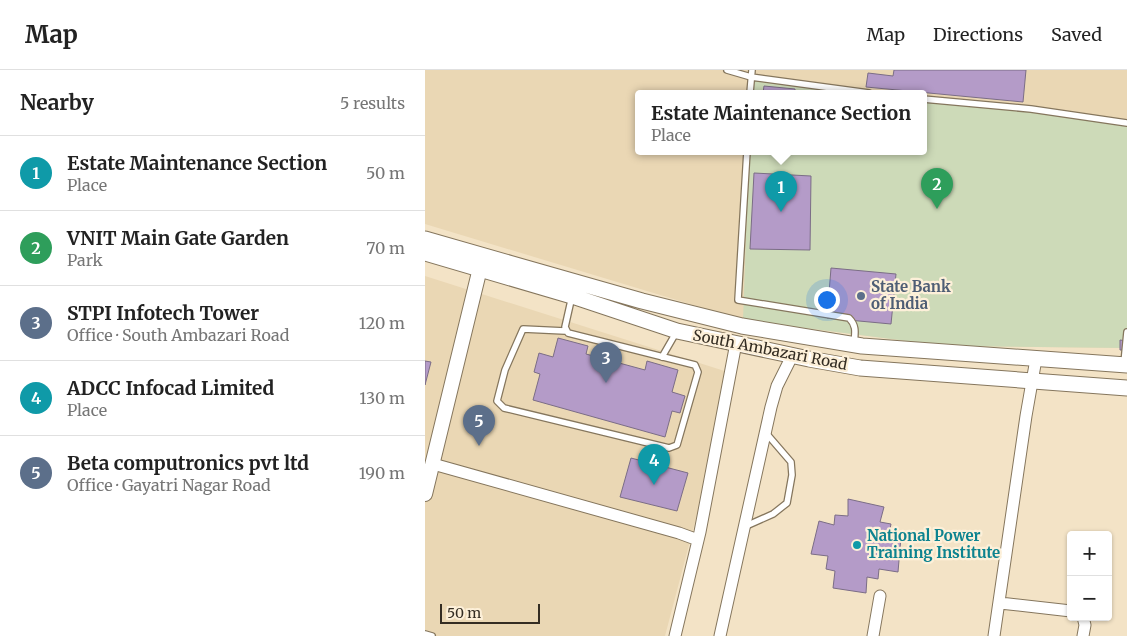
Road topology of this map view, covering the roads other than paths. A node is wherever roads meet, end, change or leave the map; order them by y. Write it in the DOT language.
graph roads {
  1 [pos="727,70"];
  2 [pos="752,70"];
  3 [pos="751,77"];
  4 [pos="750,90"];
  5 [pos="847,90"];
  6 [pos="927,99"];
  7 [pos="1127,123"];
  8 [pos="747,155"];
  9 [pos="425,239"];
  10 [pos="425,253"];
  11 [pos="481,262"];
  12 [pos="571,296"];
  13 [pos="565,330"];
  14 [pos="677,331"];
  15 [pos="1127,332"];
  16 [pos="736,343"];
  17 [pos="854,345"];
  18 [pos="792,356"];
  19 [pos="662,357"];
  20 [pos="1036,359"];
  21 [pos="1125,365"];
  22 [pos="1033,381"];
  23 [pos="1127,388"];
  24 [pos="766,432"];
  25 [pos="433,464"];
  26 [pos="425,494"];
  27 [pos="744,526"];
  28 [pos="698,540"];
  29 [pos="880,596"];
  30 [pos="1000,602"];
  31 [pos="1067,610"];
  32 [pos="1084,621"];
  33 [pos="425,634"];
  34 [pos="431,636"];
  35 [pos="675,636"];
  36 [pos="720,636"];
  37 [pos="873,636"];
  38 [pos="995,636"];
  39 [pos="1083,636"];
  1 -- 3 [label="lane"];
  2 -- 3 [label="lane"];
  3 -- 4 [label="lane"];
  3 -- 5 [label="lane"];
  6 -- 7 [label="lane"];
  8 -- 17 [label="lane"];
  9 -- 11 [label="main road"];
  10 -- 11 [label="main road, South Ambazari Road"];
  11 -- 12 [label="main road, South Ambazari Road"];
  11 -- 17 [label="main road"];
  11 -- 25 [label="street"];
  12 -- 13 [label="lane"];
  12 -- 14 [label="main road, South Ambazari Road"];
  13 -- 19 [label="lane"];
  13 -- 19 [label="lane"];
  14 -- 16 [label="main road, South Ambazari Road"];
  14 -- 19 [label="lane"];
  15 -- 21 [label="lane"];
  16 -- 18 [label="main road, South Ambazari Road"];
  16 -- 28 [label="street"];
  17 -- 20 [label="main road"];
  18 -- 22 [label="main road, South Ambazari Road"];
  18 -- 24 [label="street"];
  20 -- 21 [label="main road"];
  20 -- 22 [label="street"];
  22 -- 23 [label="main road, South Ambazari Road"];
  22 -- 30 [label="street"];
  24 -- 27 [label="street"];
  24 -- 27 [label="lane"];
  25 -- 26 [label="street"];
  25 -- 28 [label="street"];
  27 -- 36 [label="street"];
  28 -- 35 [label="street"];
  29 -- 37 [label="street"];
  30 -- 31 [label="street"];
  30 -- 38 [label="street"];
  32 -- 39 [label="street"];
  33 -- 34 [label="lane"];
}
